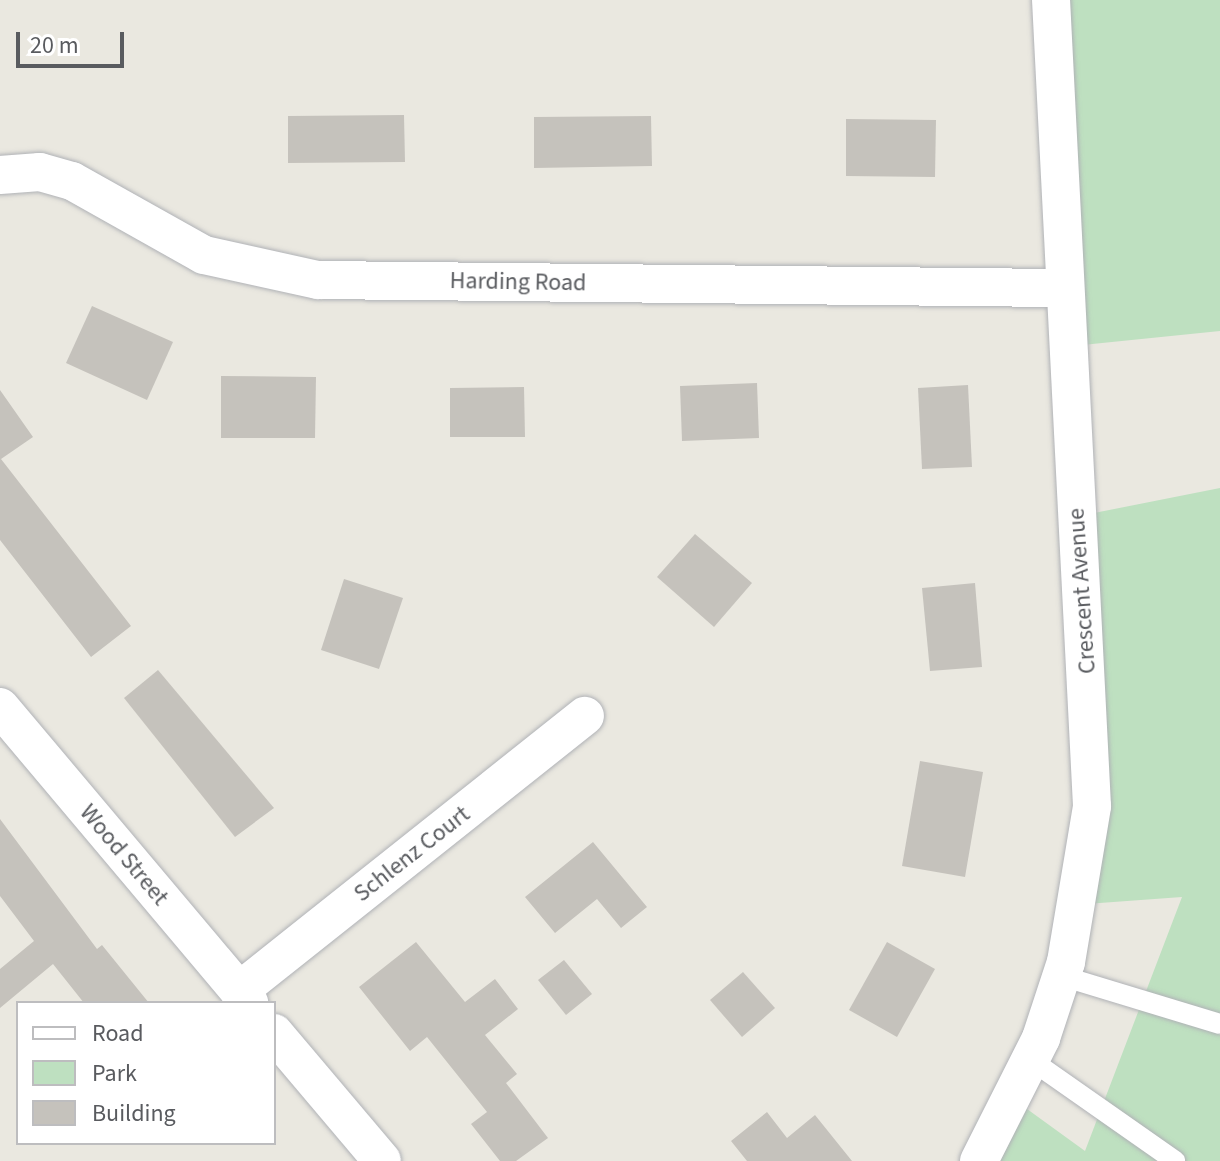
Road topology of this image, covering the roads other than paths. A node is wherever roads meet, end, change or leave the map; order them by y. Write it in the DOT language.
graph roads {
  1 [pos="1051,0"];
  2 [pos="0,175"];
  3 [pos="1061,288"];
  4 [pos="0,707"];
  5 [pos="585,716"];
  6 [pos="1062,976"];
  7 [pos="244,997"];
  8 [pos="1220,1024"];
  9 [pos="276,1035"];
  10 [pos="1031,1060"];
  11 [pos="382,1161"];
  12 [pos="979,1161"];
  13 [pos="1175,1161"];
  1 -- 3 [label="street, Crescent Avenue"];
  2 -- 3 [label="street, Harding Road"];
  3 -- 6 [label="street, Crescent Avenue"];
  4 -- 7 [label="street, Wood Street"];
  5 -- 7 [label="street, Schlenz Court"];
  6 -- 8 [label="lane"];
  6 -- 10 [label="street, Crescent Avenue"];
  9 -- 11 [label="street"];
  10 -- 12 [label="street, Crescent Avenue"];
  10 -- 13 [label="lane"];
}
